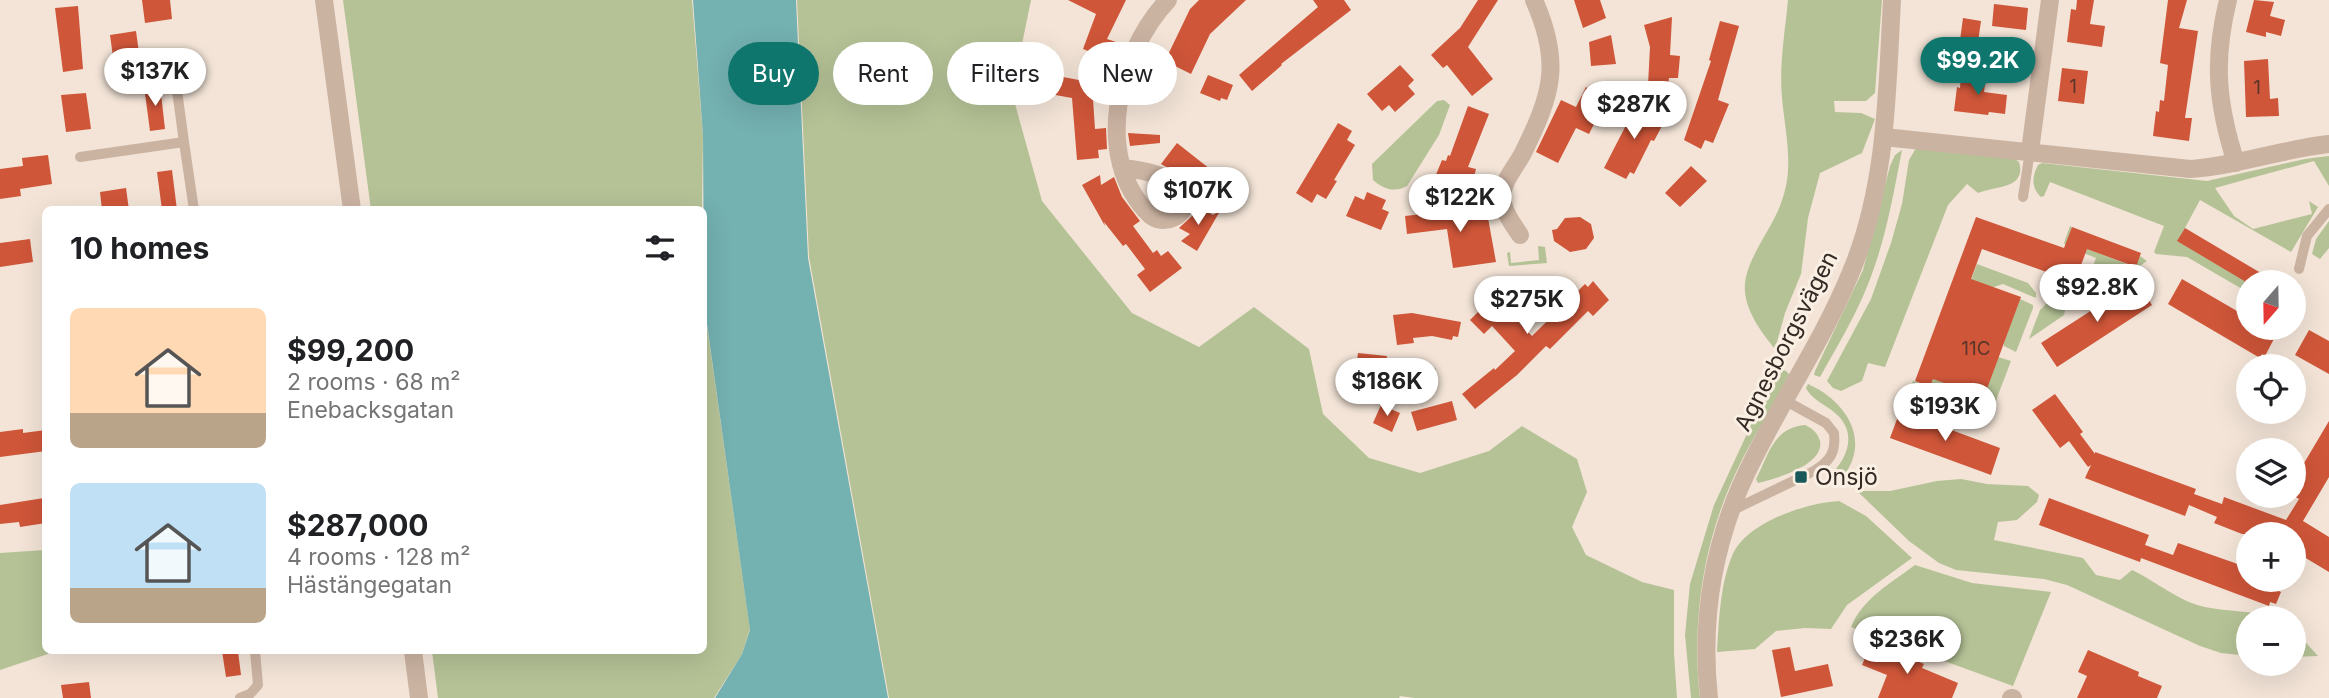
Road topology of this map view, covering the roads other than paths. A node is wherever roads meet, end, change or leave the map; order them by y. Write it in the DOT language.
graph roads {
  1 [pos="324,0"];
  2 [pos="1168,0"];
  3 [pos="1534,0"];
  4 [pos="1892,0"];
  5 [pos="2050,0"];
  6 [pos="2228,0"];
  7 [pos="176,76"];
  8 [pos="1884,137"];
  9 [pos="184,142"];
  10 [pos="2329,144"];
  11 [pos="2030,151"];
  12 [pos="80,157"];
  13 [pos="2236,163"];
  14 [pos="1122,168"];
  15 [pos="2023,197"];
  16 [pos="193,206"];
  17 [pos="351,206"];
  18 [pos="2329,209"];
  19 [pos="1520,235"];
  20 [pos="2299,269"];
  21 [pos="1786,401"];
  22 [pos="1730,513"];
  23 [pos="255,654"];
  24 [pos="413,654"];
  25 [pos="240,698"];
  26 [pos="419,698"];
  27 [pos="1709,698"];
  1 -- 17 [label="street"];
  2 -- 14 [label="street"];
  3 -- 19 [label="street"];
  4 -- 8 [label="street, Agnesborgsvägen"];
  5 -- 11 [label="street"];
  6 -- 13 [label="street"];
  7 -- 9 [label="lane"];
  8 -- 11 [label="street"];
  8 -- 21 [label="street, Agnesborgsvägen"];
  9 -- 12 [label="lane"];
  9 -- 16 [label="lane"];
  10 -- 13 [label="street"];
  11 -- 13 [label="street"];
  11 -- 15 [label="lane"];
  18 -- 20 [label="lane"];
  21 -- 22 [label="street, Agnesborgsvägen"];
  21 -- 22 [label="lane"];
  22 -- 27 [label="street, Agnesborgsvägen"];
  23 -- 25 [label="lane"];
  24 -- 26 [label="street"];
}
